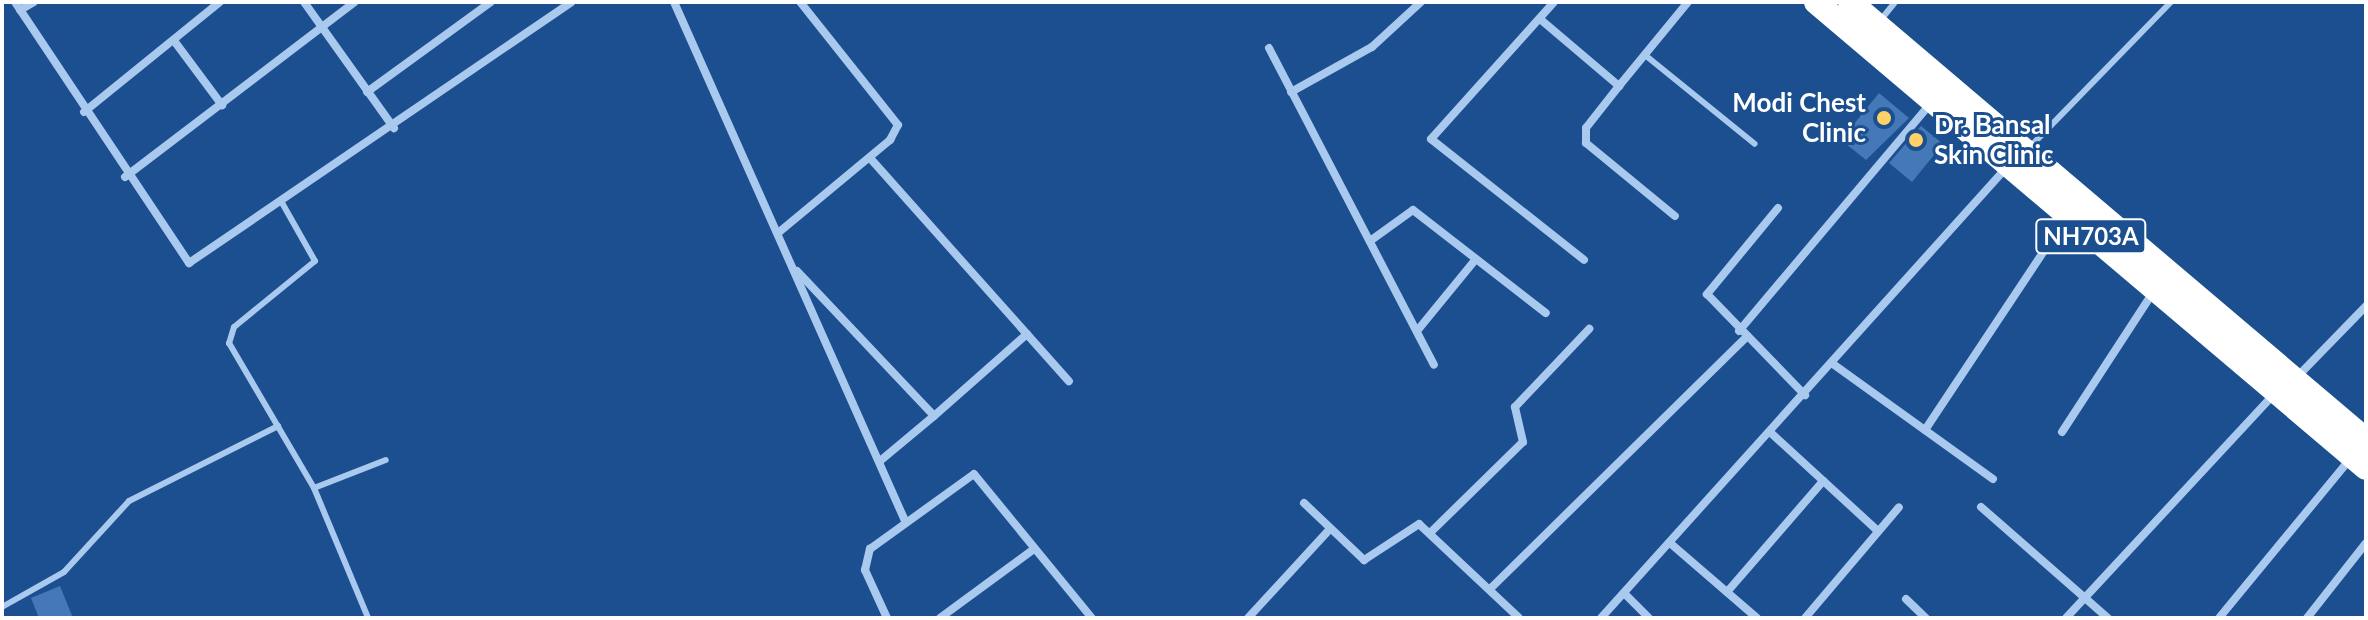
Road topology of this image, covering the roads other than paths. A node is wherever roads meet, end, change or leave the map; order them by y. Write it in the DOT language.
graph roads {
  1 [pos="34,2"];
  2 [pos="220,2"];
  3 [pos="304,2"];
  4 [pos="355,2"];
  5 [pos="491,2"];
  6 [pos="572,2"];
  7 [pos="674,2"];
  8 [pos="800,2"];
  9 [pos="1421,2"];
  10 [pos="1554,2"];
  11 [pos="1688,2"];
  12 [pos="1816,2"];
  13 [pos="1850,2"];
  14 [pos="1895,2"];
  15 [pos="2171,2"];
  16 [pos="17,6"];
  17 [pos="1540,19"];
  18 [pos="1876,24"];
  19 [pos="322,28"];
  20 [pos="175,42"];
  21 [pos="1269,48"];
  22 [pos="1645,55"];
  23 [pos="1619,86"];
  24 [pos="367,92"];
  25 [pos="1291,92"];
  26 [pos="1934,99"];
  27 [pos="222,105"];
  28 [pos="84,112"];
  29 [pos="394,128"];
  30 [pos="1755,144"];
  31 [pos="870,158"];
  32 [pos="2017,158"];
  33 [pos="125,177"];
  34 [pos="281,201"];
  35 [pos="1778,208"];
  36 [pos="1675,216"];
  37 [pos="2067,216"];
  38 [pos="778,233"];
  39 [pos="1370,241"];
  40 [pos="1476,259"];
  41 [pos="1584,260"];
  42 [pos="792,265"];
  43 [pos="2155,290"];
  44 [pos="2366,306"];
  45 [pos="1546,313"];
  46 [pos="1589,329"];
  47 [pos="1417,331"];
  48 [pos="1027,334"];
  49 [pos="1743,334"];
  50 [pos="1833,364"];
  51 [pos="1434,365"];
  52 [pos="1069,381"];
  53 [pos="2285,386"];
  54 [pos="1805,395"];
  55 [pos="934,416"];
  56 [pos="278,426"];
  57 [pos="1925,430"];
  58 [pos="2062,432"];
  59 [pos="1771,433"];
  60 [pos="2362,447"];
  61 [pos="386,460"];
  62 [pos="880,461"];
  63 [pos="1993,479"];
  64 [pos="1823,481"];
  65 [pos="314,488"];
  66 [pos="1304,503"];
  67 [pos="1899,507"];
  68 [pos="1981,507"];
  69 [pos="906,523"];
  70 [pos="1329,530"];
  71 [pos="1432,531"];
  72 [pos="1878,531"];
  73 [pos="1670,543"];
  74 [pos="2366,543"];
  75 [pos="1034,549"];
  76 [pos="1490,589"];
  77 [pos="1727,592"];
  78 [pos="1624,593"];
  79 [pos="2084,597"];
  80 [pos="1906,599"];
  81 [pos="2,607"];
  82 [pos="368,618"];
  83 [pos="887,618"];
  84 [pos="940,618"];
  85 [pos="1092,618"];
  86 [pos="1248,618"];
  87 [pos="1519,618"];
  88 [pos="1601,618"];
  89 [pos="1649,618"];
  90 [pos="1757,618"];
  91 [pos="1805,618"];
  92 [pos="1926,618"];
  93 [pos="2066,618"];
  94 [pos="2108,618"];
  95 [pos="2219,618"];
  96 [pos="2307,618"];
  1 -- 16 [label="street"];
  2 -- 20 [label="street"];
  3 -- 19 [label="street"];
  4 -- 19 [label="street"];
  5 -- 24 [label="street"];
  6 -- 29 [label="street"];
  7 -- 38 [label="street"];
  8 -- 31 [label="street"];
  9 -- 25 [label="street"];
  10 -- 17 [label="street"];
  11 -- 22 [label="street"];
  12 -- 26 [label="highway, NH703A"];
  13 -- 18 [label="highway, NH703A"];
  14 -- 18 [label="lane"];
  15 -- 32 [label="lane"];
  16 -- 28 [label="street"];
  17 -- 23 [label="street"];
  17 -- 41 [label="street"];
  18 -- 32 [label="highway, NH703A"];
  19 -- 24 [label="street"];
  19 -- 27 [label="street"];
  20 -- 27 [label="street"];
  20 -- 28 [label="street"];
  21 -- 25 [label="street"];
  22 -- 23 [label="street"];
  22 -- 30 [label="lane"];
  23 -- 36 [label="street"];
  24 -- 29 [label="street"];
  25 -- 39 [label="street"];
  26 -- 32 [label="highway, NH703A"];
  26 -- 49 [label="street"];
  27 -- 33 [label="street"];
  28 -- 33 [label="street"];
  29 -- 34 [label="street"];
  31 -- 38 [label="street"];
  31 -- 48 [label="street"];
  32 -- 37 [label="highway, NH703A"];
  32 -- 50 [label="street"];
  32 -- 53 [label="highway, NH703A"];
  33 -- 34 [label="street"];
  34 -- 56 [label="lane"];
  35 -- 49 [label="street"];
  37 -- 43 [label="highway, NH703A"];
  37 -- 57 [label="street"];
  38 -- 42 [label="street"];
  39 -- 40 [label="street"];
  39 -- 47 [label="street"];
  40 -- 45 [label="street"];
  40 -- 47 [label="street"];
  42 -- 55 [label="street"];
  42 -- 62 [label="street"];
  43 -- 53 [label="highway, NH703A"];
  43 -- 58 [label="street"];
  44 -- 53 [label="street"];
  46 -- 71 [label="street"];
  47 -- 51 [label="street"];
  48 -- 52 [label="street"];
  48 -- 55 [label="street"];
  49 -- 54 [label="street"];
  49 -- 76 [label="street"];
  50 -- 54 [label="street"];
  50 -- 57 [label="street"];
  53 -- 60 [label="highway, NH703A"];
  53 -- 79 [label="street"];
  54 -- 59 [label="street"];
  55 -- 62 [label="street"];
  56 -- 65 [label="lane"];
  56 -- 81 [label="lane"];
  57 -- 63 [label="street"];
  59 -- 64 [label="street"];
  59 -- 73 [label="street"];
  60 -- 95 [label="street"];
  61 -- 65 [label="lane"];
  62 -- 69 [label="street"];
  64 -- 72 [label="street"];
  64 -- 77 [label="street"];
  65 -- 82 [label="lane"];
  66 -- 70 [label="street"];
  67 -- 72 [label="street"];
  68 -- 79 [label="street"];
  69 -- 75 [label="street"];
  69 -- 83 [label="street"];
  70 -- 71 [label="street"];
  70 -- 86 [label="street"];
  71 -- 76 [label="street"];
  72 -- 91 [label="street"];
  73 -- 77 [label="street"];
  73 -- 78 [label="street"];
  74 -- 96 [label="street"];
  75 -- 84 [label="street"];
  75 -- 85 [label="street"];
  76 -- 87 [label="street"];
  77 -- 90 [label="street"];
  78 -- 88 [label="street"];
  78 -- 89 [label="street"];
  79 -- 93 [label="street"];
  79 -- 94 [label="street"];
  80 -- 92 [label="street"];
}
